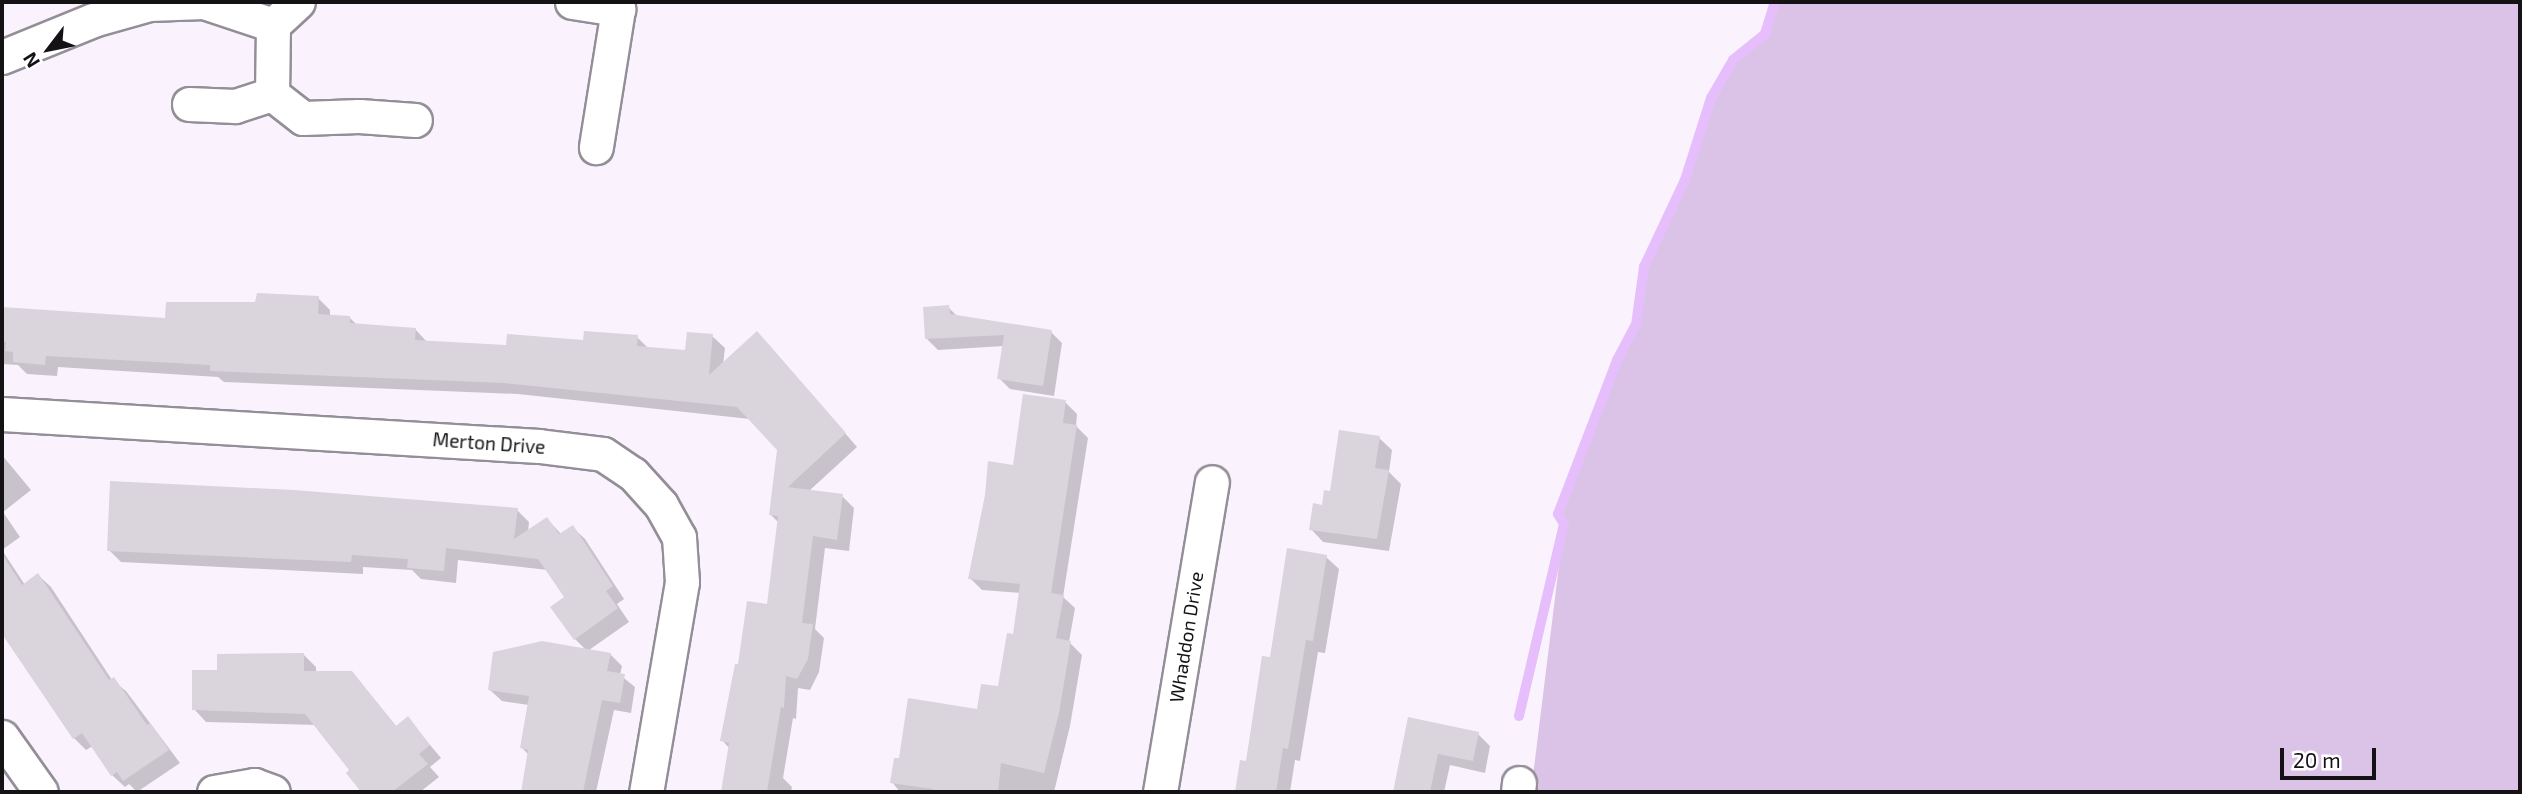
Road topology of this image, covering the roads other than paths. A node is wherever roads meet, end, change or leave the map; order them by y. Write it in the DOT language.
graph roads {
  1 [pos="298,2"];
  2 [pos="572,2"];
  3 [pos="273,25"];
  4 [pos="2,57"];
  5 [pos="272,94"];
  6 [pos="189,104"];
  7 [pos="415,120"];
  8 [pos="596,147"];
  9 [pos="2,414"];
  10 [pos="1212,482"];
  11 [pos="2,737"];
  12 [pos="41,792"];
  13 [pos="214,792"];
  14 [pos="273,792"];
  15 [pos="646,792"];
  16 [pos="1160,792"];
  1 -- 3 [label="street"];
  2 -- 8 [label="street"];
  3 -- 4 [label="street"];
  3 -- 5 [label="street"];
  5 -- 6 [label="street"];
  5 -- 7 [label="street"];
  9 -- 15 [label="street, Merton Drive"];
  10 -- 16 [label="street, Whaddon Drive"];
  11 -- 12 [label="street"];
  13 -- 14 [label="street"];
}
